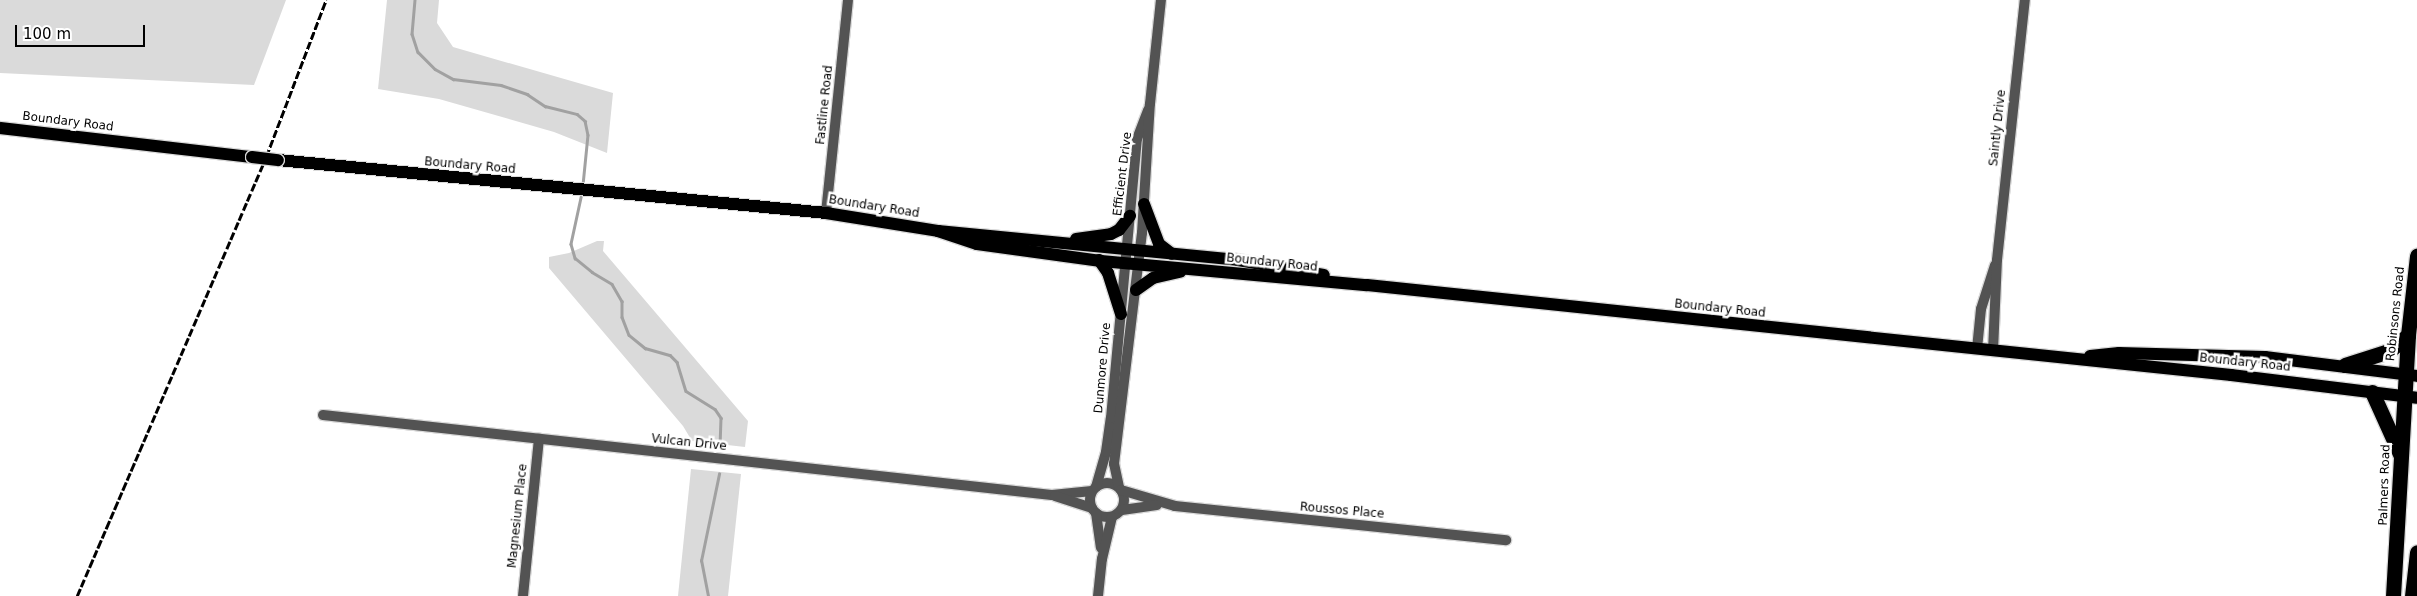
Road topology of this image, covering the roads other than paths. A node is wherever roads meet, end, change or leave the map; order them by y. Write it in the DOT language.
graph roads {
  1 [pos="848,0"];
  2 [pos="1161,0"];
  3 [pos="2025,0"];
  4 [pos="1150,104"];
  5 [pos="0,128"];
  6 [pos="1144,204"];
  7 [pos="826,213"];
  8 [pos="1130,216"];
  9 [pos="938,231"];
  10 [pos="1048,242"];
  11 [pos="1126,250"];
  12 [pos="1172,254"];
  13 [pos="2417,256"];
  14 [pos="1139,257"];
  15 [pos="1099,260"];
  16 [pos="1997,260"];
  17 [pos="1124,263"];
  18 [pos="1205,270"];
  19 [pos="1368,285"];
  20 [pos="1136,290"];
  21 [pos="1121,314"];
  22 [pos="2408,335"];
  23 [pos="1977,349"];
  24 [pos="1993,351"];
  25 [pos="2159,354"];
  26 [pos="2070,358"];
  27 [pos="2345,365"];
  28 [pos="2178,370"];
  29 [pos="2411,375"];
  30 [pos="2372,392"];
  31 [pos="2411,397"];
  32 [pos="323,415"];
  33 [pos="539,439"];
  34 [pos="2401,458"];
  35 [pos="1094,489"];
  36 [pos="1120,489"];
  37 [pos="1052,495"];
  38 [pos="1175,506"];
  39 [pos="1122,510"];
  40 [pos="1094,511"];
  41 [pos="1112,517"];
  42 [pos="1506,540"];
  43 [pos="2417,552"];
  44 [pos="1102,559"];
  45 [pos="523,596"];
  46 [pos="1098,596"];
  47 [pos="2394,596"];
  48 [pos="2412,596"];
  1 -- 7 [label="street, Fastline Road"];
  2 -- 4 [label="street, Efficient Drive"];
  3 -- 16 [label="street, Saintly Drive"];
  4 -- 6 [label="street, Efficient Drive"];
  4 -- 8 [label="street, Efficient Drive"];
  5 -- 7 [label="main road, Boundary Road, bridge"];
  6 -- 12 [label="main road"];
  6 -- 14 [label="street, Efficient Drive"];
  7 -- 9 [label="main road, Boundary Road"];
  8 -- 10 [label="main road"];
  8 -- 11 [label="street, Efficient Drive"];
  9 -- 10 [label="main road, Boundary Road"];
  9 -- 15 [label="main road, Boundary Road"];
  10 -- 11 [label="main road, Boundary Road"];
  11 -- 14 [label="main road, Boundary Road"];
  11 -- 17 [label="street, Dunmore Drive"];
  12 -- 14 [label="main road, Boundary Road"];
  12 -- 19 [label="main road, Boundary Road"];
  13 -- 22 [label="highway, Robinsons Road"];
  14 -- 17 [label="main road, Boundary Road"];
  14 -- 18 [label="main road, Boundary Road"];
  14 -- 20 [label="street, Dunmore Drive"];
  15 -- 17 [label="main road, Boundary Road"];
  15 -- 21 [label="main road"];
  16 -- 23 [label="street, Saintly Drive"];
  16 -- 24 [label="street, Saintly Drive"];
  17 -- 21 [label="street, Dunmore Drive"];
  18 -- 19 [label="main road, Boundary Road"];
  18 -- 20 [label="main road"];
  19 -- 23 [label="main road, Boundary Road"];
  20 -- 36 [label="street, Dunmore Drive"];
  21 -- 35 [label="street, Dunmore Drive"];
  22 -- 27 [label="highway"];
  22 -- 29 [label="highway, Robinsons Road"];
  23 -- 24 [label="main road, Boundary Road"];
  24 -- 26 [label="main road, Boundary Road"];
  25 -- 26 [label="main road, Boundary Road"];
  25 -- 27 [label="main road, Boundary Road"];
  25 -- 28 [label="main road"];
  26 -- 28 [label="main road, Boundary Road"];
  27 -- 29 [label="main road, Boundary Road"];
  28 -- 30 [label="main road, Boundary Road"];
  29 -- 31 [label="highway, Palmers Road"];
  30 -- 31 [label="main road, Boundary Road"];
  30 -- 34 [label="highway"];
  31 -- 34 [label="highway, Palmers Road"];
  32 -- 33 [label="street, Vulcan Drive"];
  33 -- 37 [label="street, Vulcan Drive"];
  33 -- 45 [label="street, Magnesium Place"];
  34 -- 47 [label="highway, Palmers Road"];
  35 -- 36 [label="street"];
  35 -- 37 [label="street, Vulcan Drive"];
  35 -- 40 [label="street"];
  36 -- 38 [label="street, Roussos Place"];
  36 -- 39 [label="street"];
  37 -- 40 [label="street, Vulcan Drive"];
  38 -- 39 [label="street, Roussos Place"];
  38 -- 42 [label="street, Roussos Place"];
  39 -- 41 [label="street"];
  40 -- 41 [label="street"];
  40 -- 44 [label="street"];
  41 -- 44 [label="street"];
  43 -- 48 [label="highway"];
  44 -- 46 [label="street"];
}
